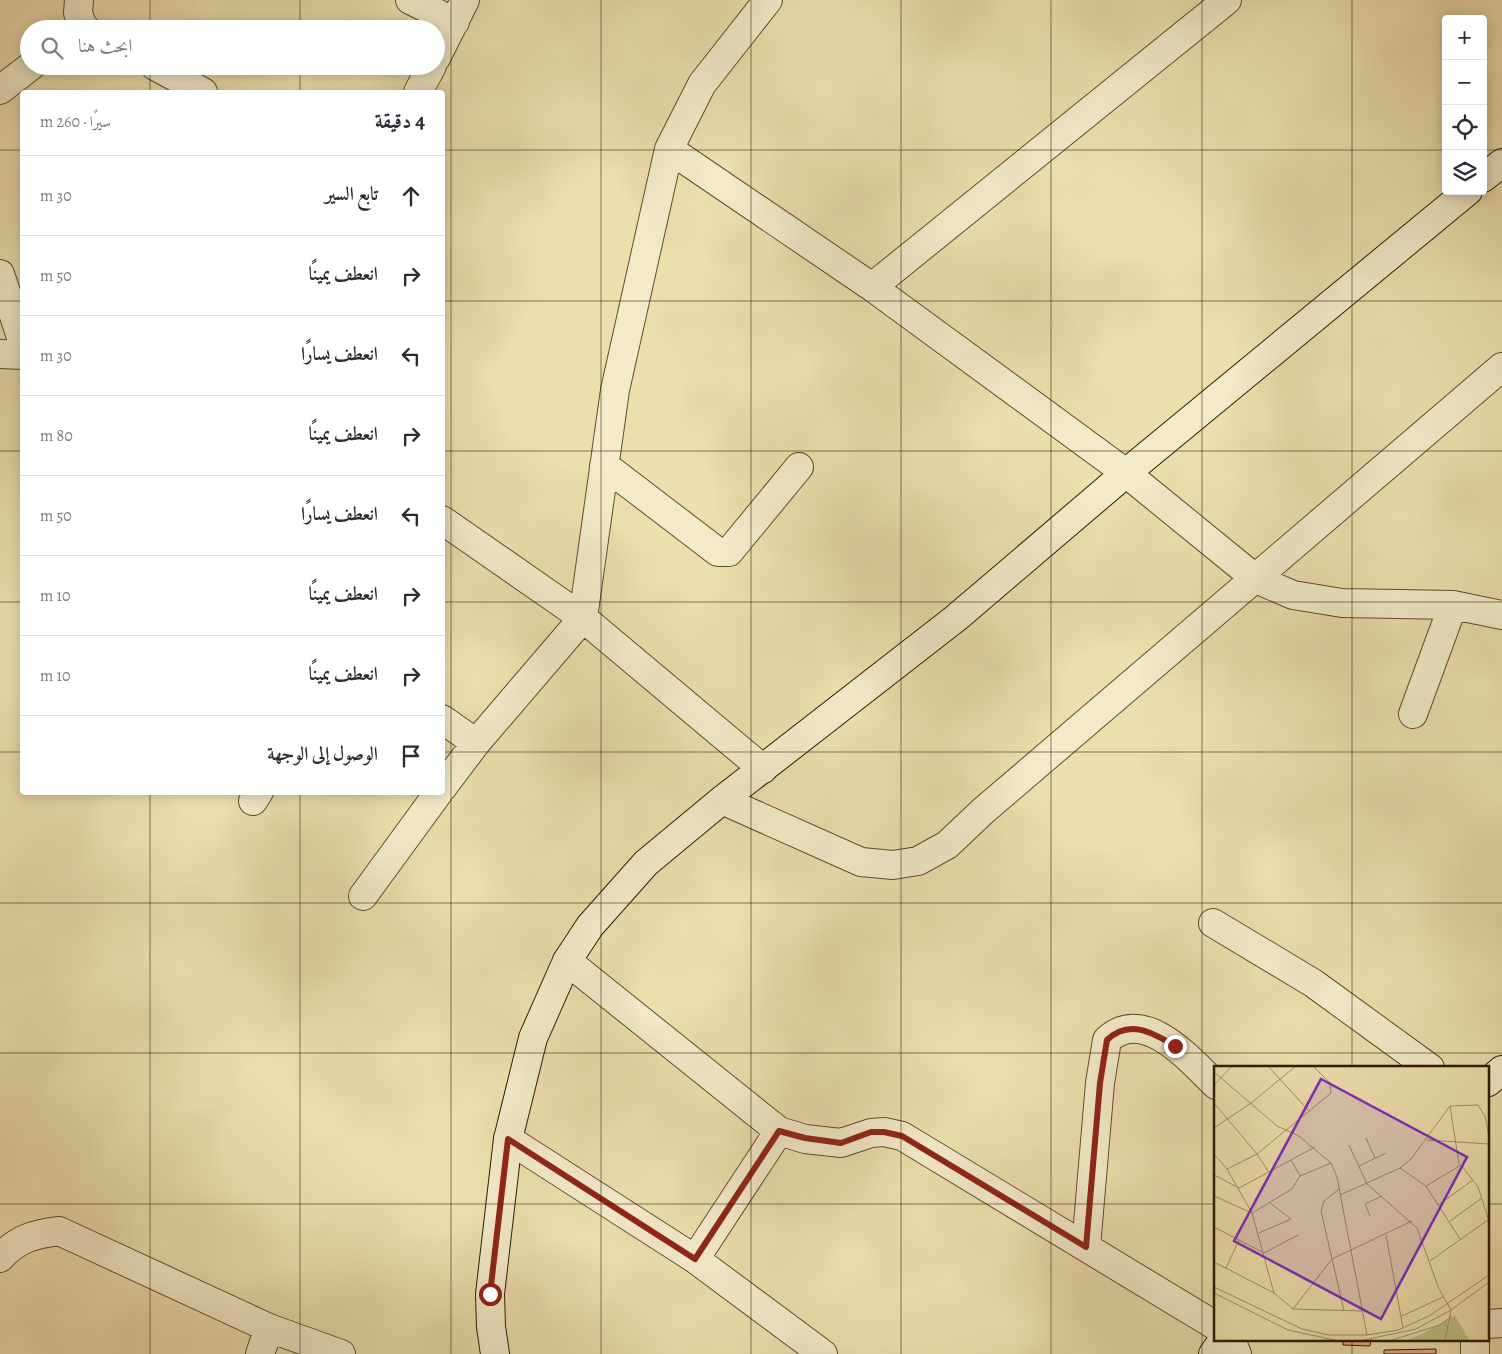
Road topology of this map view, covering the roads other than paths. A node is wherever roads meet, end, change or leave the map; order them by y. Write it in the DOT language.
graph roads {
  1 [pos="79,0"];
  2 [pos="410,0"];
  3 [pos="768,0"];
  4 [pos="1227,0"];
  5 [pos="460,11"];
  6 [pos="80,20"];
  7 [pos="445,40"];
  8 [pos="20,75"];
  9 [pos="172,75"];
  10 [pos="427,75"];
  11 [pos="0,90"];
  12 [pos="199,90"];
  13 [pos="419,90"];
  14 [pos="669,149"];
  15 [pos="1502,163"];
  16 [pos="1487,175"];
  17 [pos="1463,195"];
  18 [pos="0,274"];
  19 [pos="872,287"];
  20 [pos="20,334"];
  21 [pos="0,354"];
  22 [pos="20,355"];
  23 [pos="1502,367"];
  24 [pos="604,465"];
  25 [pos="799,468"];
  26 [pos="1126,473"];
  27 [pos="445,522"];
  28 [pos="1256,579"];
  29 [pos="1453,605"];
  30 [pos="1502,615"];
  31 [pos="583,618"];
  32 [pos="1413,714"];
  33 [pos="445,721"];
  34 [pos="476,743"];
  35 [pos="763,769"];
  36 [pos="445,784"];
  37 [pos="437,795"];
  38 [pos="722,800"];
  39 [pos="363,896"];
  40 [pos="1213,923"];
  41 [pos="567,961"];
  42 [pos="1427,1066"];
  43 [pos="1502,1070"];
  44 [pos="1490,1080"];
  45 [pos="1214,1083"];
  46 [pos="779,1131"];
  47 [pos="508,1139"];
  48 [pos="1086,1247"];
  49 [pos="0,1258"];
  50 [pos="695,1259"];
  51 [pos="1214,1325"];
  52 [pos="269,1328"];
  53 [pos="1222,1342"];
  54 [pos="1232,1342"];
  55 [pos="260,1354"];
  56 [pos="341,1354"];
  57 [pos="495,1354"];
  58 [pos="823,1354"];
  59 [pos="1213,1354"];
  60 [pos="1237,1354"];
  1 -- 6 [label="street"];
  2 -- 5 [label="street"];
  3 -- 14 [label="street"];
  4 -- 19 [label="street"];
  5 -- 7 [label="street"];
  8 -- 11 [label="street"];
  9 -- 12 [label="street"];
  10 -- 13 [label="street"];
  14 -- 19 [label="street"];
  14 -- 24 [label="street"];
  15 -- 16 [label="street"];
  17 -- 26 [label="street"];
  18 -- 20 [label="street"];
  19 -- 26 [label="street"];
  21 -- 22 [label="street"];
  23 -- 28 [label="street"];
  24 -- 25 [label="street"];
  24 -- 31 [label="street"];
  26 -- 28 [label="street"];
  26 -- 35 [label="street"];
  27 -- 31 [label="street"];
  28 -- 29 [label="street"];
  28 -- 38 [label="street"];
  29 -- 30 [label="street"];
  29 -- 32 [label="street"];
  31 -- 34 [label="street"];
  31 -- 35 [label="street"];
  33 -- 34 [label="street"];
  34 -- 36 [label="street"];
  35 -- 38 [label="street"];
  37 -- 39 [label="street"];
  38 -- 41 [label="street"];
  40 -- 42 [label="street"];
  41 -- 46 [label="street"];
  41 -- 47 [label="street"];
  43 -- 44 [label="street"];
  45 -- 48 [label="street"];
  46 -- 48 [label="street"];
  46 -- 50 [label="street"];
  47 -- 50 [label="street"];
  47 -- 57 [label="street"];
  48 -- 51 [label="street"];
  49 -- 52 [label="street"];
  50 -- 58 [label="street"];
  52 -- 55 [label="street"];
  52 -- 56 [label="street"];
  53 -- 59 [label="street"];
  54 -- 60 [label="street"];
}
